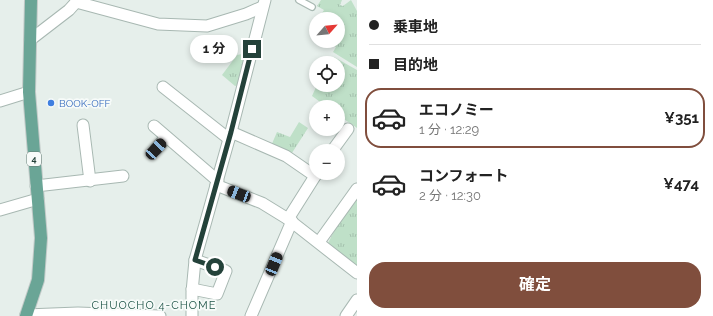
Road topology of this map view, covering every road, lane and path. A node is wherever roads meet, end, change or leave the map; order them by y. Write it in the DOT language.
graph roads {
  1 [pos="31,0"];
  2 [pos="299,0"];
  3 [pos="77,1"];
  4 [pos="264,4"];
  5 [pos="312,7"];
  6 [pos="30,40"];
  7 [pos="163,87"];
  8 [pos="29,92"];
  9 [pos="0,101"];
  10 [pos="83,124"];
  11 [pos="154,126"];
  12 [pos="348,129"];
  13 [pos="230,136"];
  14 [pos="166,137"];
  15 [pos="337,144"];
  16 [pos="156,149"];
  17 [pos="309,171"];
  18 [pos="123,176"];
  19 [pos="313,180"];
  20 [pos="90,181"];
  21 [pos="217,183"];
  22 [pos="36,186"];
  23 [pos="357,189"];
  24 [pos="38,199"];
  25 [pos="0,210"];
  26 [pos="290,220"];
  27 [pos="319,242"];
  28 [pos="195,260"];
  29 [pos="357,272"];
  30 [pos="192,289"];
  31 [pos="357,300"];
  32 [pos="102,315"];
  33 [pos="26,316"];
  34 [pos="153,316"];
  35 [pos="192,316"];
  36 [pos="252,316"];
  37 [pos="346,316"];
  1 -- 6 [label="main road, 4"];
  2 -- 5 [label="lane"];
  3 -- 4 [label="street"];
  3 -- 6 [label="street"];
  4 -- 13 [label="street"];
  6 -- 8 [label="main road, 4"];
  7 -- 13 [label="street"];
  8 -- 9 [label="street"];
  8 -- 22 [label="main road, 4"];
  10 -- 20 [label="street"];
  11 -- 14 [label="street"];
  12 -- 15 [label="street"];
  13 -- 17 [label="street"];
  13 -- 21 [label="street"];
  14 -- 16 [label="street"];
  14 -- 21 [label="street"];
  18 -- 20 [label="street"];
  19 -- 26 [label="street"];
  20 -- 22 [label="street"];
  21 -- 26 [label="street"];
  21 -- 28 [label="street"];
  22 -- 24 [label="main road, 4"];
  23 -- 27 [label="street"];
  24 -- 25 [label="street"];
  24 -- 33 [label="main road, 4"];
  26 -- 27 [label="street"];
  26 -- 36 [label="street"];
  27 -- 29 [label="street"];
  28 -- 30 [label="street"];
  28 -- 30 [label="street"];
  30 -- 35 [label="street"];
  31 -- 37 [label="street"];
  32 -- 33 [label="street"];
  32 -- 34 [label="street"];
}
